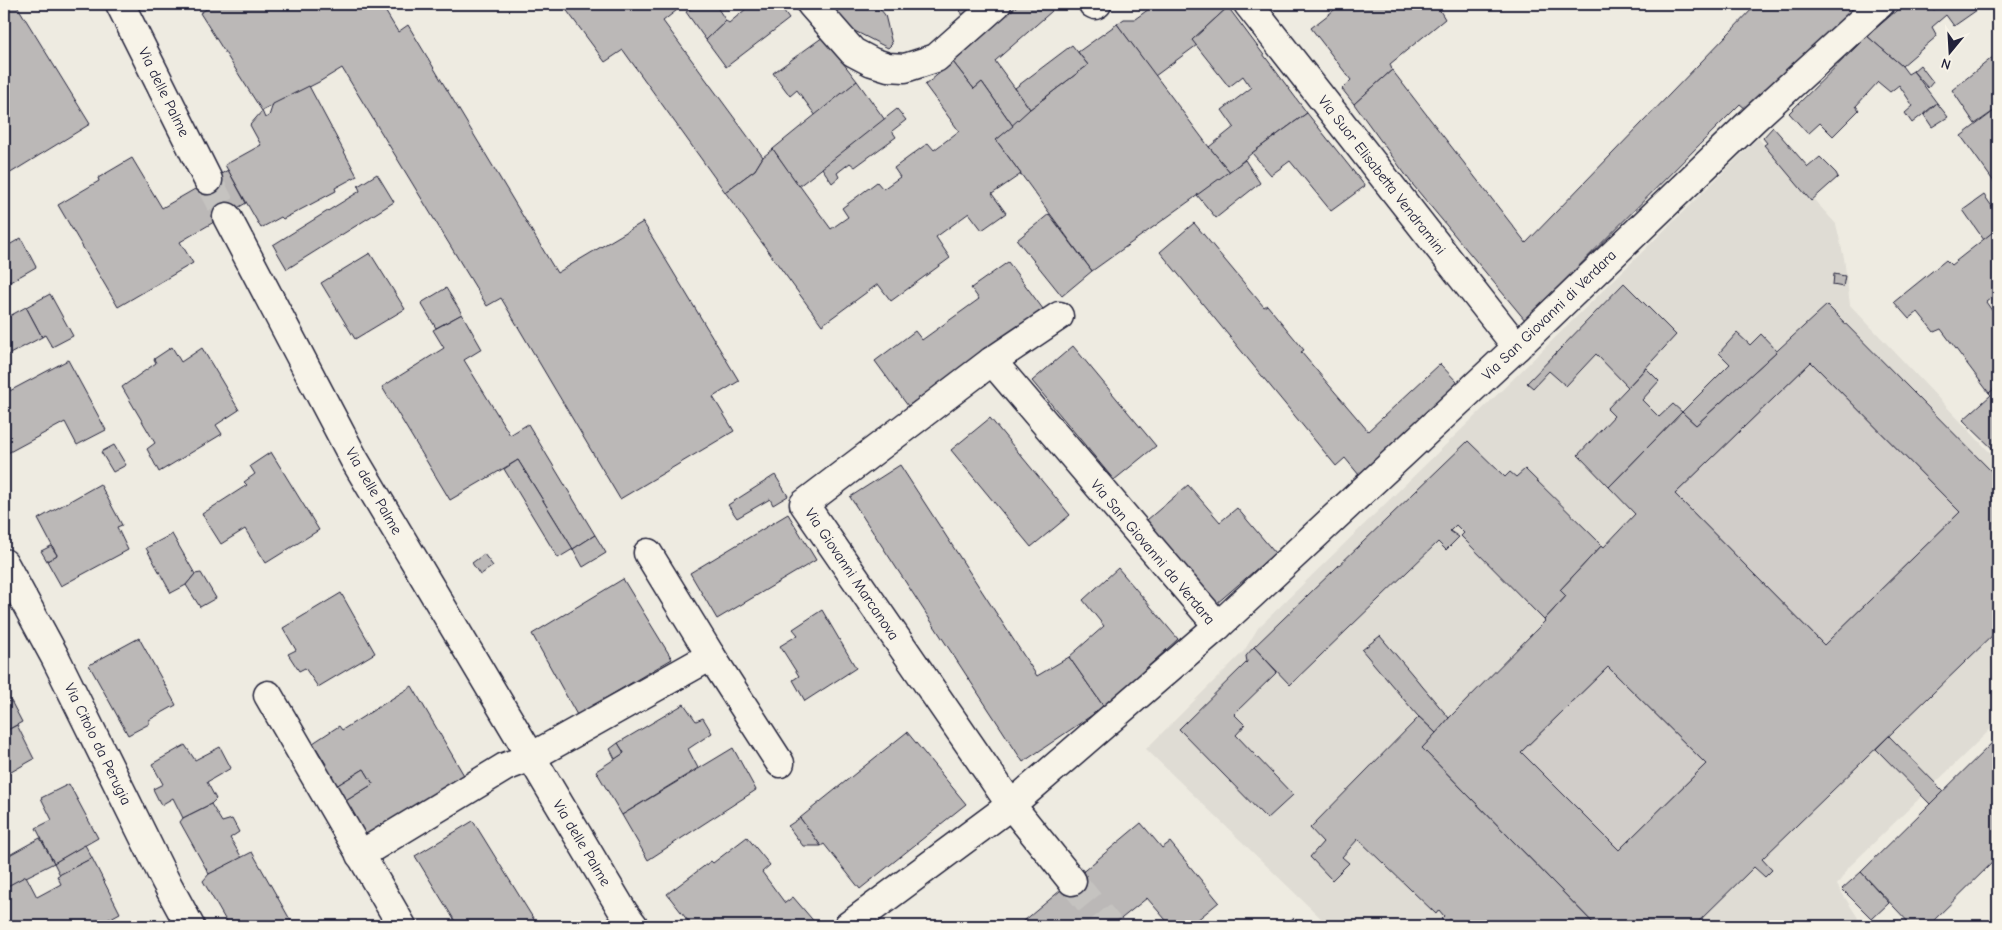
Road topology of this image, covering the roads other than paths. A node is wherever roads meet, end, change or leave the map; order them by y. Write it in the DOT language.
graph roads {
  1 [pos="120,4"];
  2 [pos="812,4"];
  3 [pos="996,4"];
  4 [pos="1248,4"];
  5 [pos="1880,4"];
  6 [pos="208,180"];
  7 [pos="227,217"];
  8 [pos="1059,316"];
  9 [pos="1517,347"];
  10 [pos="992,361"];
  11 [pos="648,553"];
  12 [pos="4,563"];
  13 [pos="1218,626"];
  14 [pos="711,656"];
  15 [pos="268,695"];
  16 [pos="531,758"];
  17 [pos="780,763"];
  18 [pos="1011,805"];
  19 [pos="360,855"];
  20 [pos="1072,881"];
  21 [pos="190,926"];
  22 [pos="402,926"];
  23 [pos="634,926"];
  24 [pos="848,926"];
  1 -- 6 [label="street, Via delle Palme"];
  2 -- 3 [label="street"];
  4 -- 9 [label="street, Via Suor Elisabetta Vendramini"];
  5 -- 9 [label="street, Via San Giovanni di Verdara"];
  7 -- 16 [label="street, Via delle Palme"];
  8 -- 10 [label="street, Via Giovanni Marcanova"];
  9 -- 13 [label="street, Via San Giovanni di Verdara"];
  10 -- 13 [label="street, Via San Giovanni da Verdara"];
  10 -- 18 [label="street, Via Giovanni Marcanova"];
  11 -- 14 [label="street"];
  12 -- 21 [label="street, Via Citolo da Perugia"];
  13 -- 18 [label="street, Via San Giovanni da Verdara"];
  14 -- 16 [label="street"];
  14 -- 17 [label="street"];
  15 -- 19 [label="street"];
  16 -- 19 [label="street"];
  16 -- 23 [label="street, Via delle Palme"];
  18 -- 20 [label="street"];
  18 -- 24 [label="street"];
  19 -- 22 [label="street"];
}
